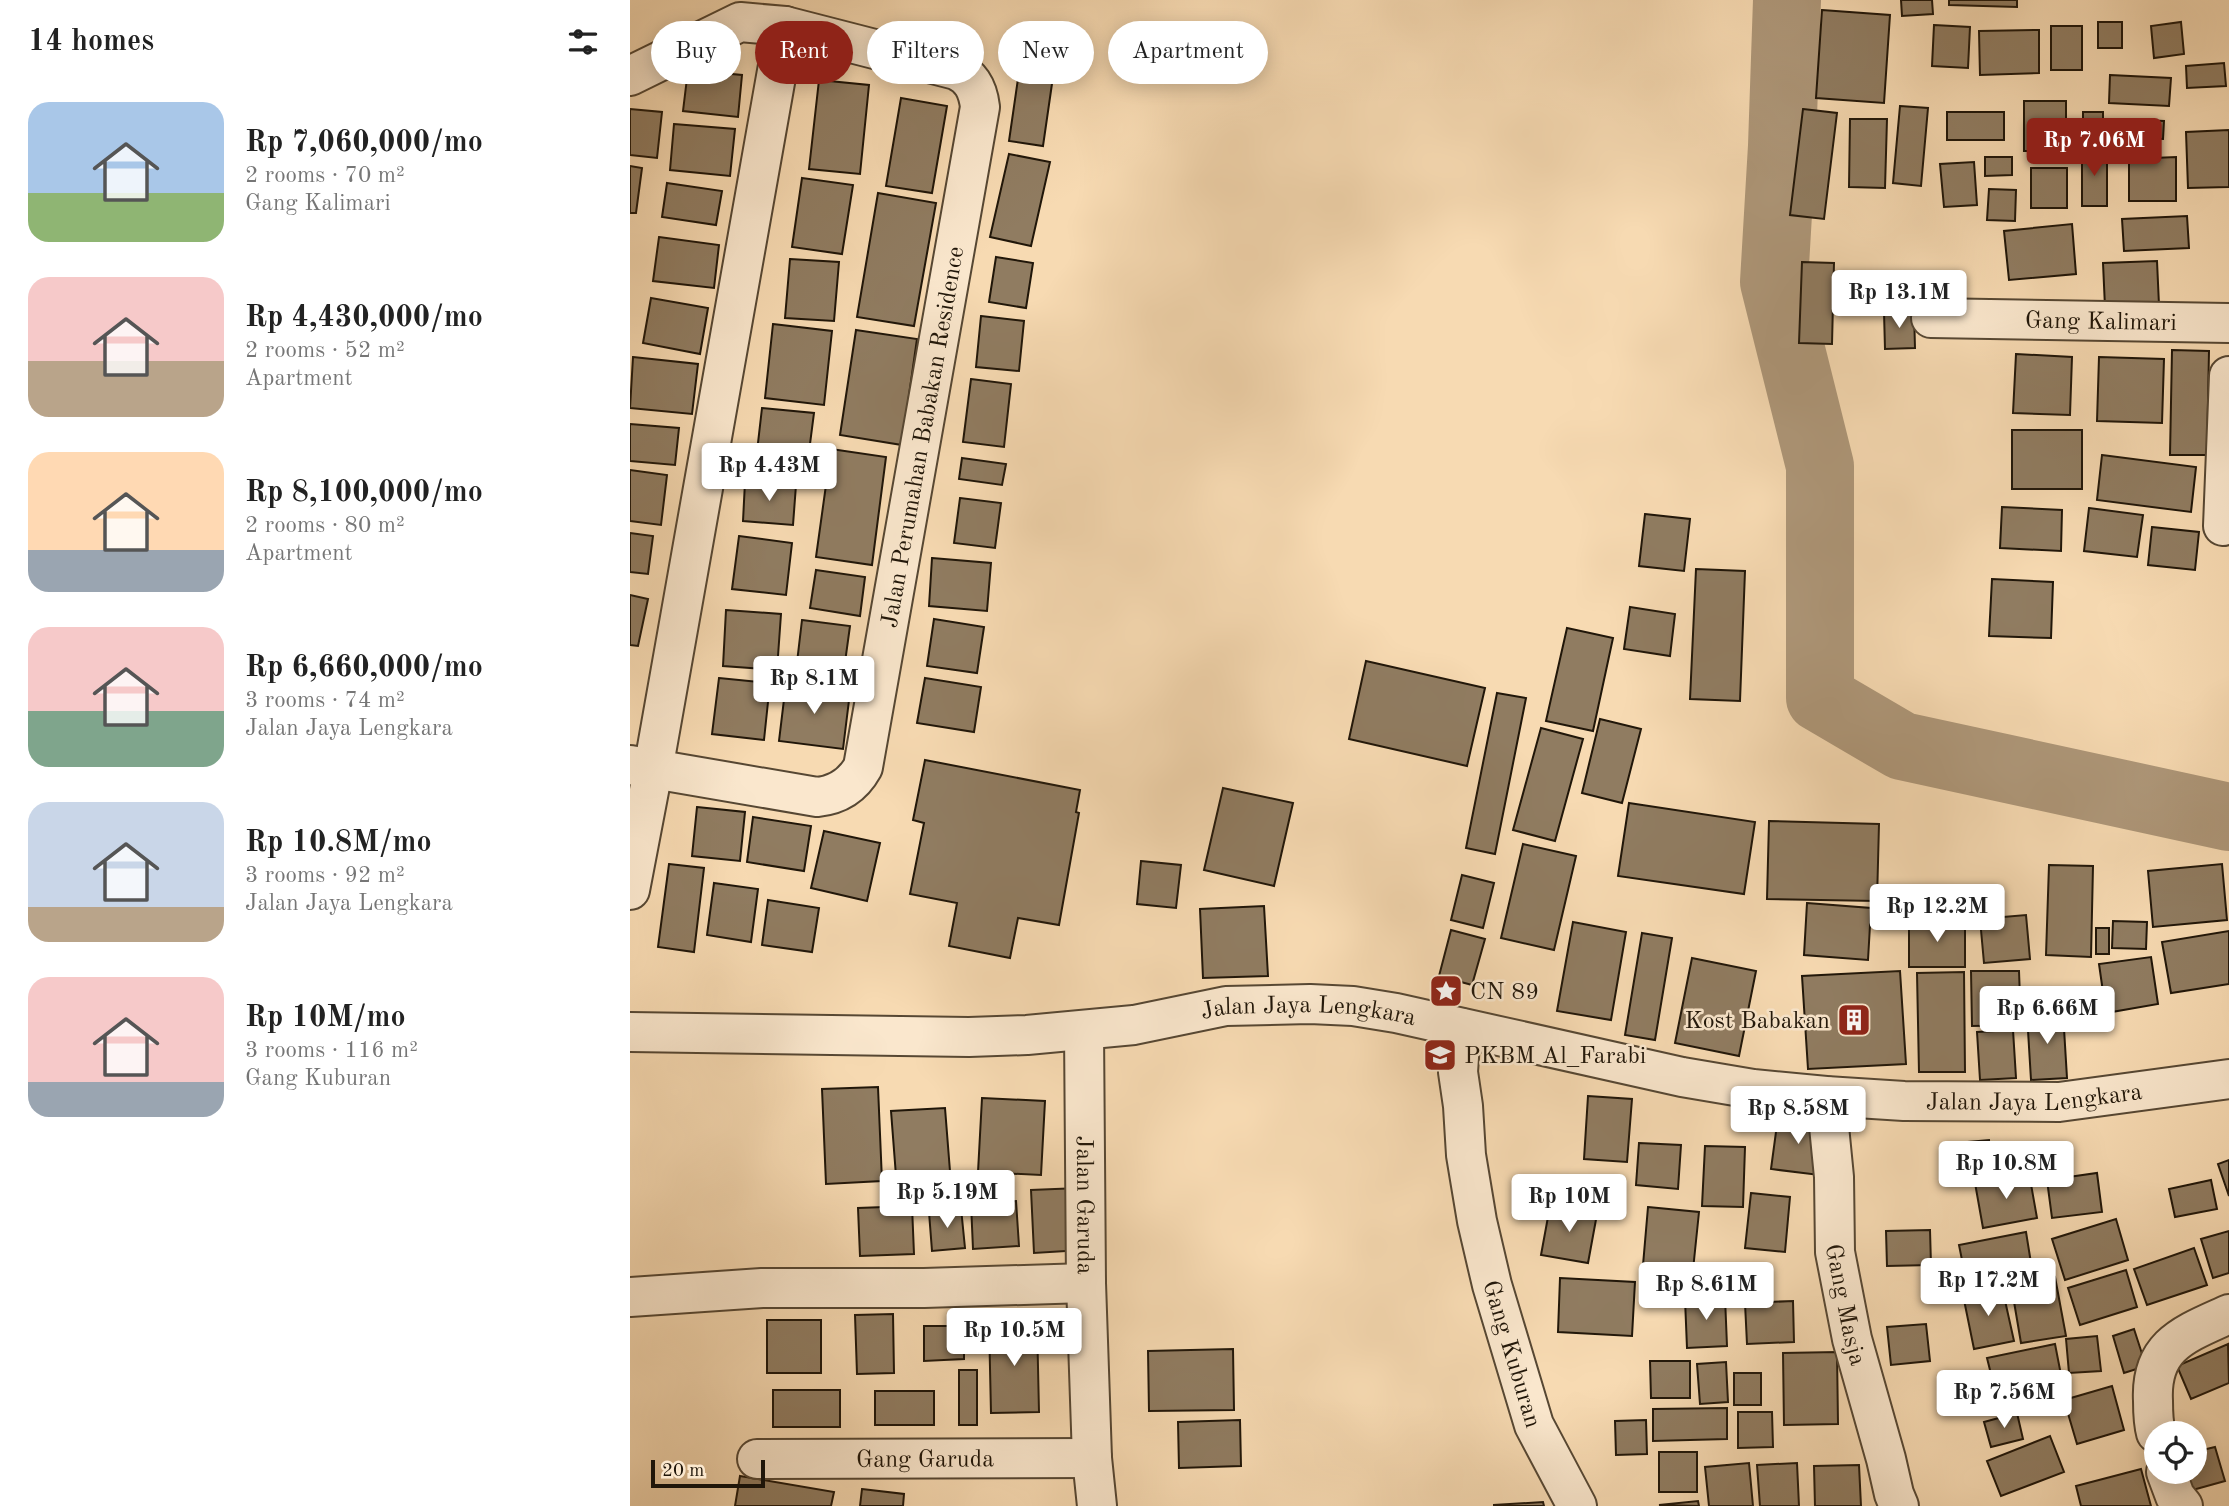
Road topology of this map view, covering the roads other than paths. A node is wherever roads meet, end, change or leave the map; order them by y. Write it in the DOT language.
graph roads {
  1 [pos="755,23"];
  2 [pos="853,44"];
  3 [pos="630,76"];
  4 [pos="774,84"];
  5 [pos="1931,318"];
  6 [pos="2229,323"];
  7 [pos="2229,376"];
  8 [pos="2222,526"];
  9 [pos="642,767"];
  10 [pos="630,890"];
  11 [pos="1461,1028"];
  12 [pos="1084,1030"];
  13 [pos="630,1032"];
  14 [pos="2229,1079"];
  15 [pos="1826,1096"];
  16 [pos="1086,1283"];
  17 [pos="630,1297"];
  18 [pos="2229,1314"];
  19 [pos="2153,1421"];
  20 [pos="1093,1458"];
  21 [pos="757,1459"];
  22 [pos="2170,1484"];
  23 [pos="1097,1506"];
  24 [pos="1577,1506"];
  25 [pos="1899,1506"];
  26 [pos="2183,1506"];
  1 -- 3 [label="street, Jalan Perumahan Babakan Residence"];
  2 -- 9 [label="street, Jalan Perumahan Babakan Residence"];
  4 -- 9 [label="street"];
  5 -- 6 [label="street, Gang Kalimari"];
  7 -- 8 [label="street"];
  9 -- 10 [label="street"];
  11 -- 12 [label="street, Jalan Jaya Lengkara"];
  11 -- 15 [label="street, Jalan Jaya Lengkara"];
  11 -- 24 [label="street, Gang Kuburan"];
  12 -- 13 [label="street, Jalan Jaya Lengkara"];
  12 -- 16 [label="street, Jalan Garuda"];
  14 -- 15 [label="street, Jalan Jaya Lengkara"];
  15 -- 25 [label="street, Gang Masja"];
  16 -- 17 [label="street"];
  16 -- 20 [label="street, Jalan Garuda"];
  18 -- 19 [label="street"];
  20 -- 21 [label="street, Gang Garuda"];
  20 -- 23 [label="street, Jalan Garuda"];
  22 -- 26 [label="street"];
}
